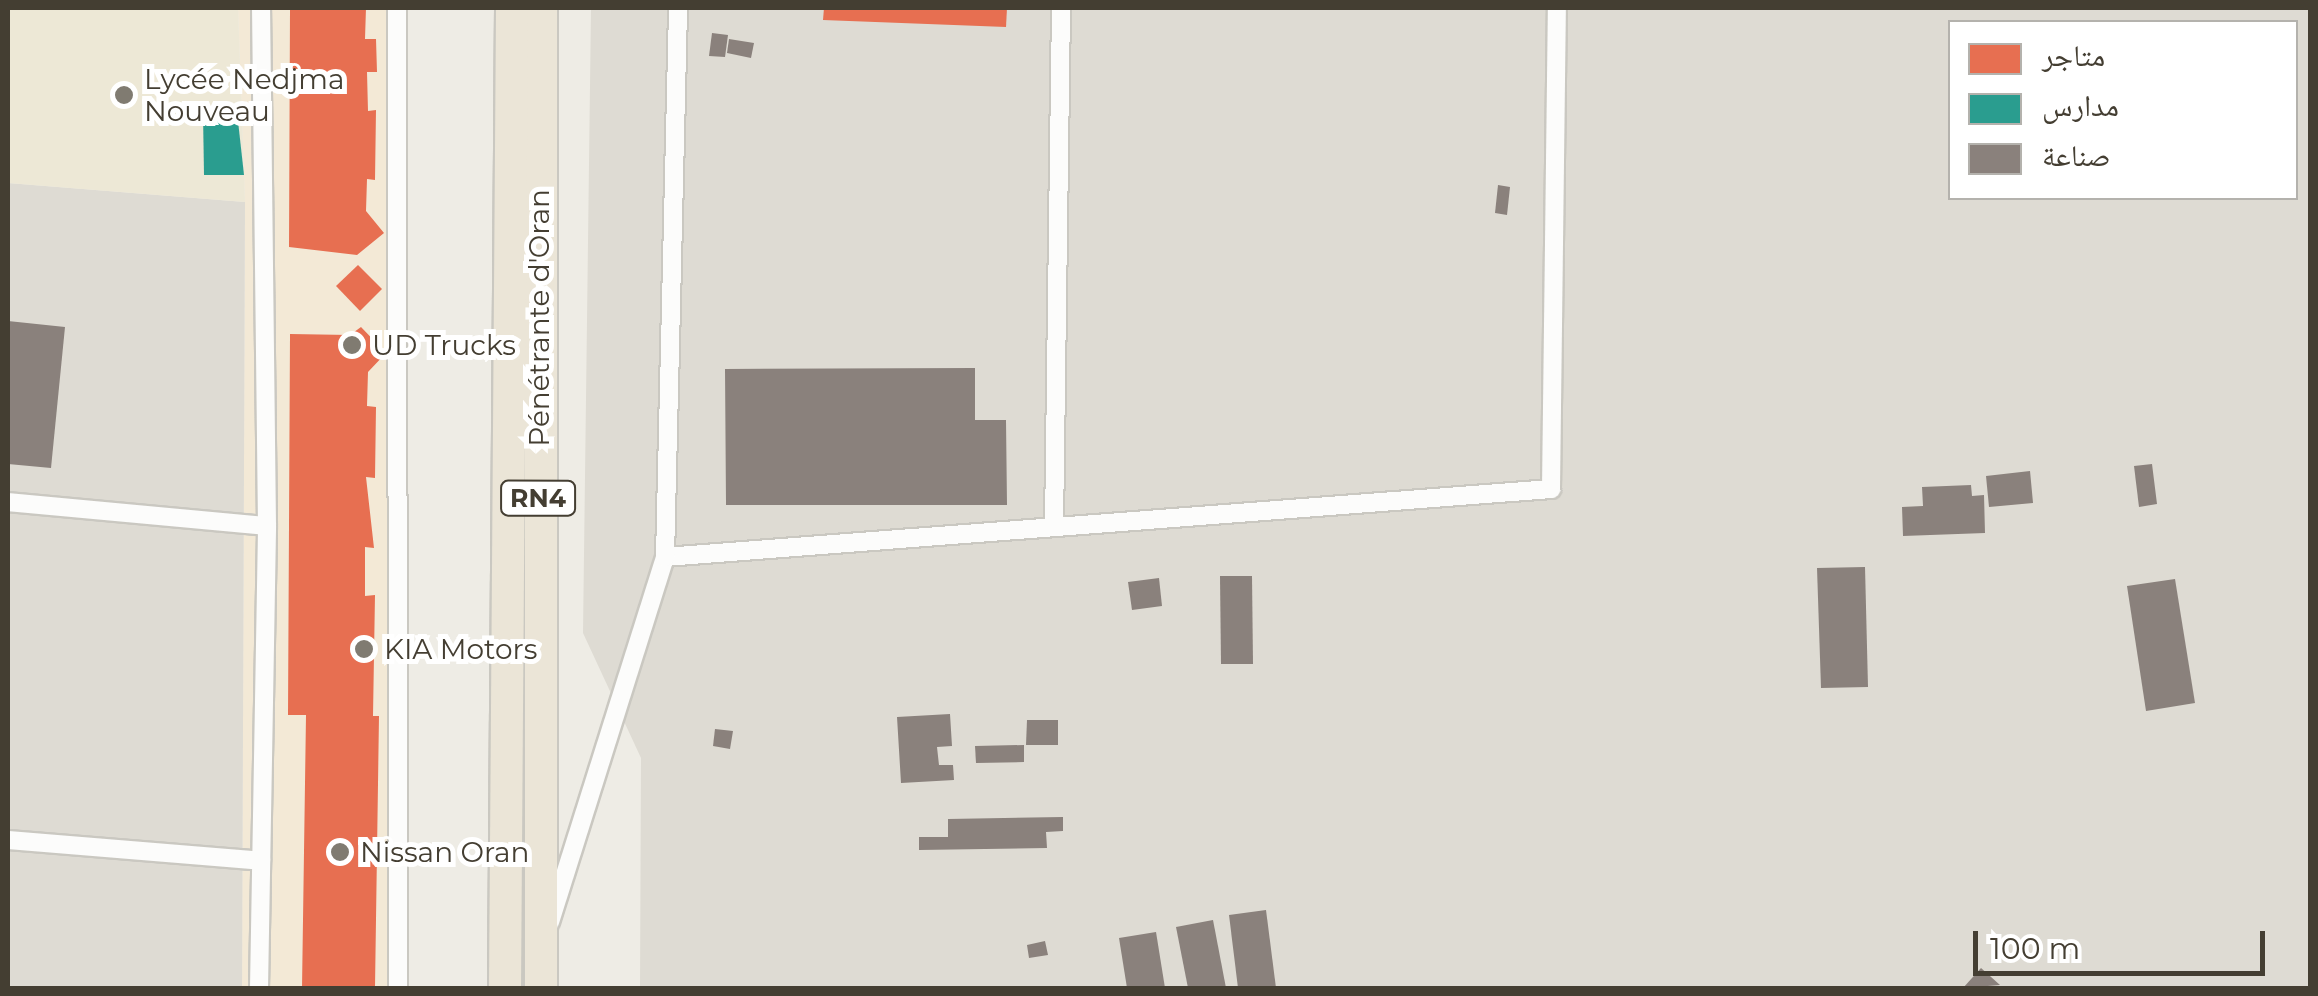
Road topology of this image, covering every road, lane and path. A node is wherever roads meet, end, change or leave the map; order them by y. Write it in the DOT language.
graph roads {
  1 [pos="261,8"];
  2 [pos="398,8"];
  3 [pos="512,8"];
  4 [pos="541,8"];
  5 [pos="678,8"];
  6 [pos="1061,8"];
  7 [pos="1557,8"];
  8 [pos="8,502"];
  9 [pos="267,526"];
  10 [pos="1054,527"];
  11 [pos="665,556"];
  12 [pos="8,840"];
  13 [pos="260,861"];
  14 [pos="542,946"];
  15 [pos="259,988"];
  16 [pos="398,988"];
  17 [pos="505,988"];
  18 [pos="541,988"];
  1 -- 9 [label="street"];
  2 -- 16 [label="street"];
  3 -- 17 [label="highway, Pénétrante d'Oran / RN4"];
  4 -- 14 [label="highway, Pénétrante d'Oran / RN4"];
  5 -- 11 [label="street"];
  6 -- 10 [label="street"];
  7 -- 10 [label="street"];
  8 -- 9 [label="street"];
  9 -- 13 [label="street"];
  10 -- 11 [label="street"];
  11 -- 14 [label="street"];
  12 -- 13 [label="street"];
  13 -- 15 [label="street"];
  14 -- 18 [label="highway, Pénétrante d'Oran / RN4"];
}
